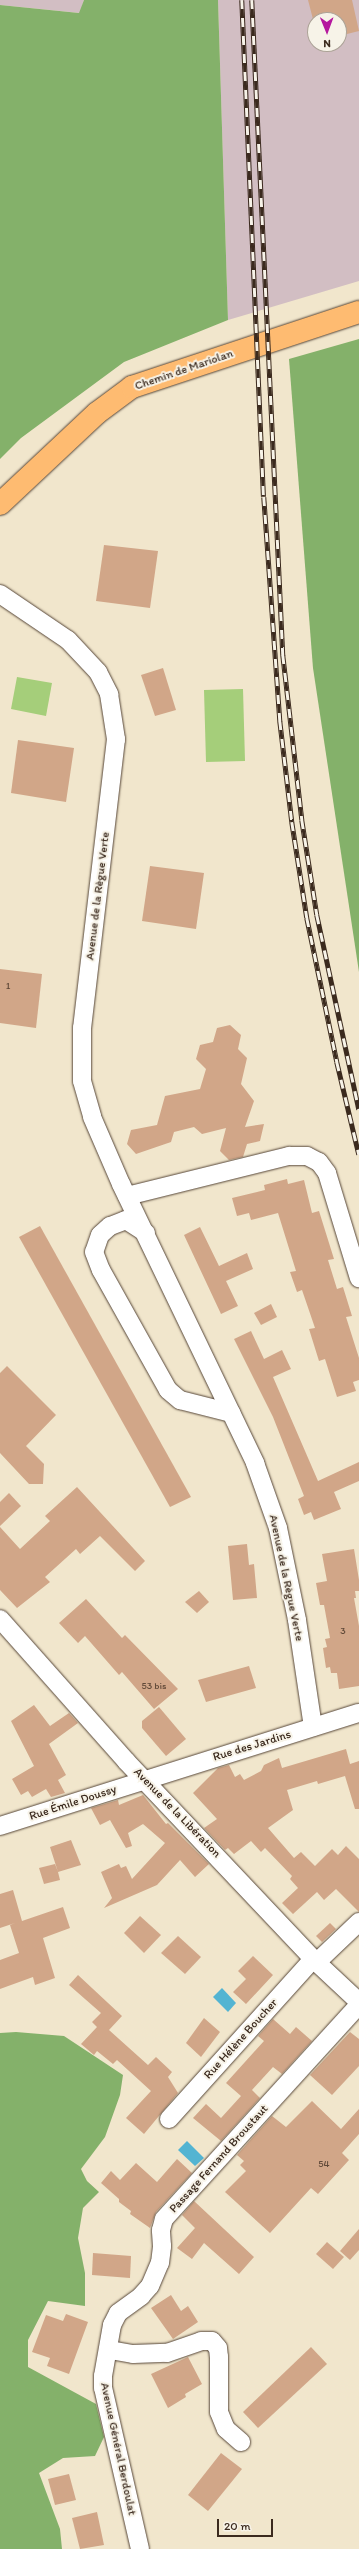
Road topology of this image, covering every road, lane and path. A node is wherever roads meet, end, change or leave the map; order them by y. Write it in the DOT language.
graph roads {
  1 [pos="359,312"];
  2 [pos="0,504"];
  3 [pos="0,594"];
  4 [pos="127,1196"];
  5 [pos="147,1234"];
  6 [pos="359,1278"];
  7 [pos="230,1413"];
  8 [pos="0,1620"];
  9 [pos="359,1713"];
  10 [pos="313,1727"];
  11 [pos="146,1779"];
  12 [pos="0,1826"];
  13 [pos="359,1922"];
  14 [pos="315,1960"];
  15 [pos="359,2003"];
  16 [pos="169,2119"];
  17 [pos="110,2350"];
  18 [pos="241,2442"];
  19 [pos="140,2549"];
  1 -- 2 [label="main road, Chemin de Mariolan"];
  3 -- 4 [label="street, Avenue de la Règue Verte"];
  4 -- 5 [label="street, Avenue de la Règue Verte"];
  4 -- 6 [label="street"];
  5 -- 7 [label="street, Avenue de la Règue Verte"];
  5 -- 7 [label="street, Avenue de la Règue Verte"];
  7 -- 10 [label="street, Avenue de la Règue Verte"];
  8 -- 11 [label="street, Avenue de la Libération"];
  9 -- 10 [label="street, Rue des Jardins"];
  10 -- 11 [label="street, Rue des Jardins"];
  11 -- 12 [label="street, Rue Émile Doussy"];
  11 -- 14 [label="street, Avenue de la Libération"];
  13 -- 14 [label="street, Rue Hélène Boucher"];
  14 -- 15 [label="street, Avenue de la Libération"];
  14 -- 16 [label="street, Rue Hélène Boucher"];
  15 -- 17 [label="street, Passage Fernand Broustaut"];
  17 -- 18 [label="street"];
  17 -- 19 [label="street, Avenue Général Berdoulat"];
}
